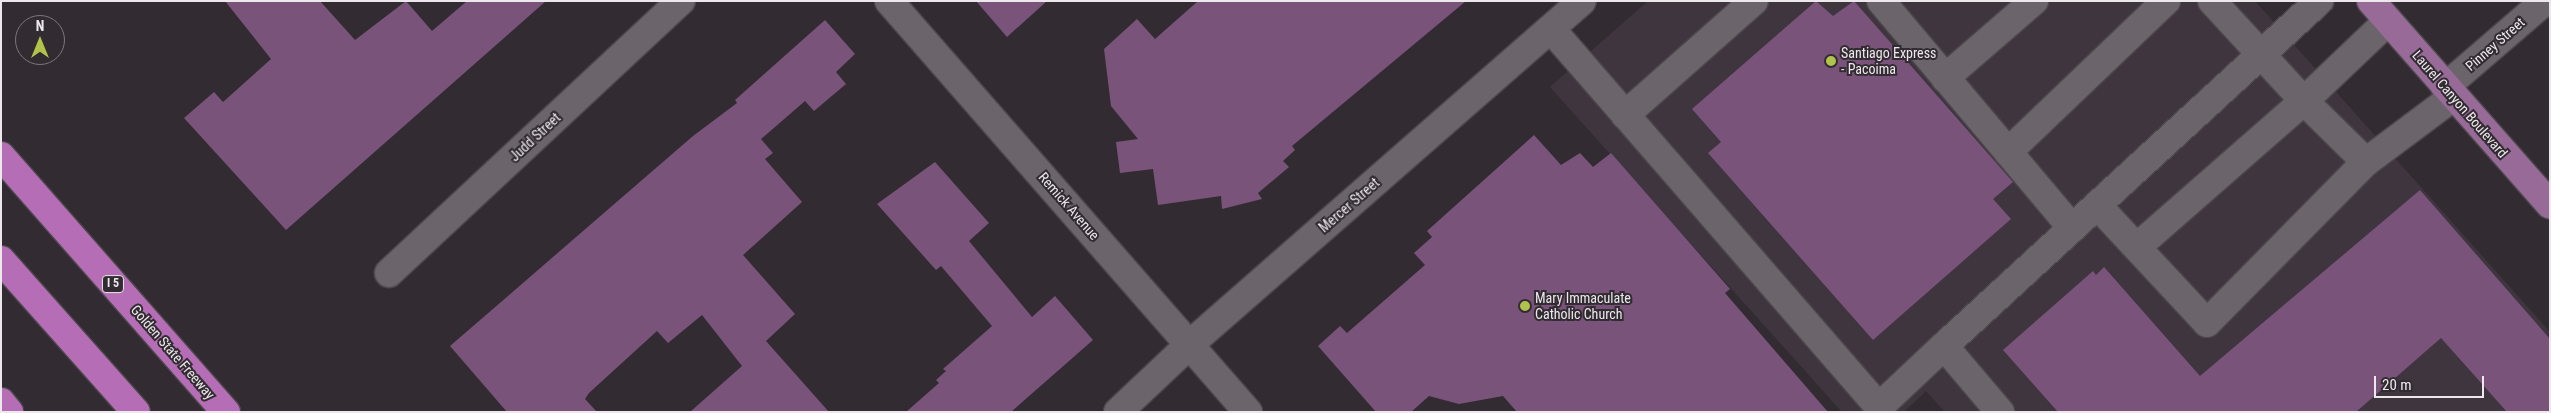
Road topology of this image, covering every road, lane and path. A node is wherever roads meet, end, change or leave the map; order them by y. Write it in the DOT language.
graph roads {
  1 [pos="682,1"];
  2 [pos="889,1"];
  3 [pos="1582,1"];
  4 [pos="1754,1"];
  5 [pos="2034,1"];
  6 [pos="2166,1"];
  7 [pos="2212,1"];
  8 [pos="2319,1"];
  9 [pos="2545,1"];
  10 [pos="1882,2"];
  11 [pos="2380,11"];
  12 [pos="1551,29"];
  13 [pos="2261,54"];
  14 [pos="1945,78"];
  15 [pos="2449,92"];
  16 [pos="2304,101"];
  17 [pos="1625,115"];
  18 [pos="2008,152"];
  19 [pos="1,156"];
  20 [pos="2366,162"];
  21 [pos="2097,205"];
  22 [pos="2550,206"];
  23 [pos="2072,228"];
  24 [pos="2136,247"];
  25 [pos="1,260"];
  26 [pos="389,273"];
  27 [pos="1190,345"];
  28 [pos="1944,346"];
  29 [pos="1,402"];
  30 [pos="10,412"];
  31 [pos="136,412"];
  32 [pos="226,412"];
  33 [pos="1118,412"];
  34 [pos="1248,412"];
  35 [pos="2000,412"];
  1 -- 26 [label="street, Judd Street"];
  2 -- 27 [label="street, Remick Avenue"];
  3 -- 12 [label="street, Mercer Street"];
  4 -- 17 [label="street"];
  5 -- 14 [label="street"];
  6 -- 18 [label="street"];
  7 -- 13 [label="street"];
  8 -- 13 [label="street"];
  9 -- 15 [label="street, Pinney Street"];
  10 -- 14 [label="street"];
  11 -- 15 [label="main road, Laurel Canyon Boulevard"];
  11 -- 16 [label="street"];
  12 -- 17 [label="street"];
  12 -- 27 [label="street, Mercer Street"];
  13 -- 16 [label="street"];
  13 -- 21 [label="street"];
  14 -- 18 [label="street"];
  15 -- 20 [label="street, Pinney Street"];
  15 -- 22 [label="main road, Laurel Canyon Boulevard"];
  16 -- 20 [label="street"];
  16 -- 24 [label="street"];
  17 -- 28 [label="street"];
  18 -- 23 [label="street"];
  19 -- 32 [label="highway, Golden State Freeway / I 5"];
  20 -- 24 [label="street, Pinney Street"];
  21 -- 23 [label="street"];
  21 -- 24 [label="street"];
  23 -- 28 [label="street"];
  25 -- 31 [label="highway"];
  27 -- 33 [label="street, Mercer Street"];
  27 -- 34 [label="street, Remick Avenue"];
  28 -- 35 [label="street"];
  29 -- 30 [label="highway"];
}
